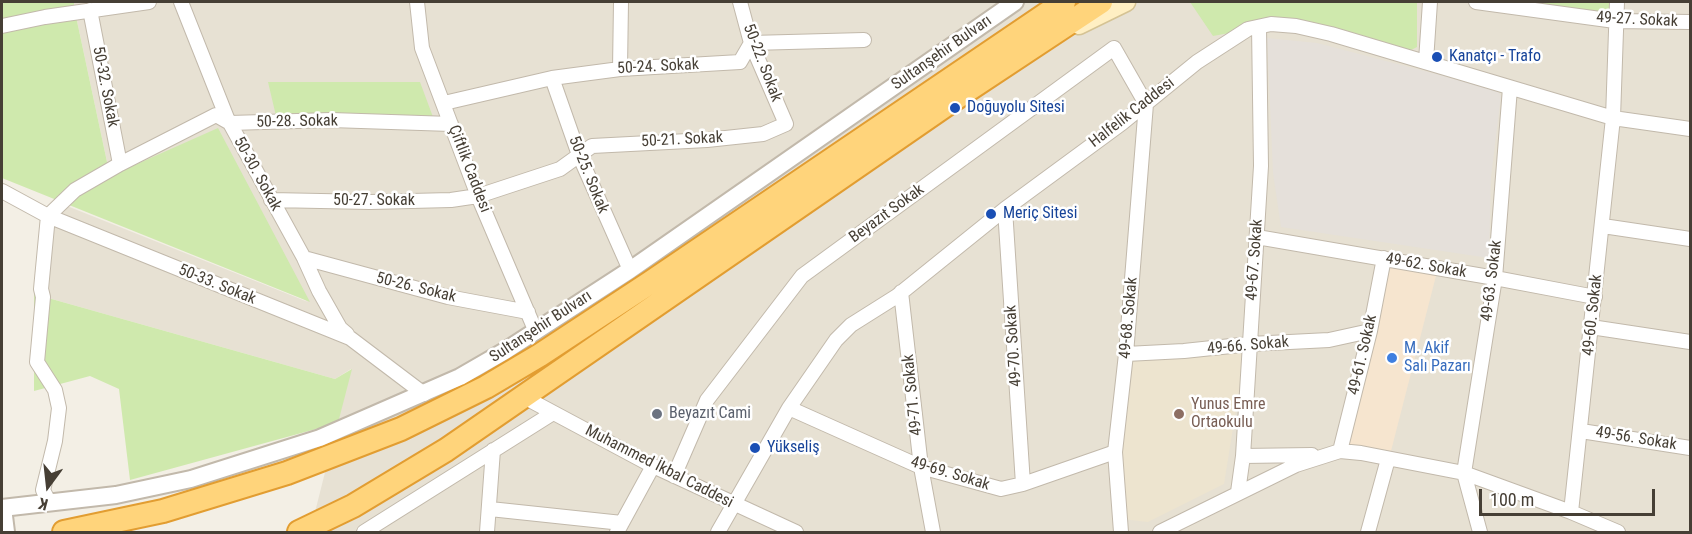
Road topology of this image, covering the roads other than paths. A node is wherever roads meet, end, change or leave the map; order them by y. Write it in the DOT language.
graph roads {
  1 [pos="149,2"];
  2 [pos="181,2"];
  3 [pos="417,2"];
  4 [pos="621,2"];
  5 [pos="740,2"];
  6 [pos="1015,2"];
  7 [pos="1064,2"];
  8 [pos="1101,2"];
  9 [pos="1126,2"];
  10 [pos="1430,2"];
  11 [pos="1476,2"];
  12 [pos="1617,2"];
  13 [pos="90,10"];
  14 [pos="1616,21"];
  15 [pos="1690,22"];
  16 [pos="2,26"];
  17 [pos="1259,27"];
  18 [pos="864,40"];
  19 [pos="751,43"];
  20 [pos="1034,46"];
  21 [pos="1426,61"];
  22 [pos="620,69"];
  23 [pos="552,78"];
  24 [pos="1510,88"];
  25 [pos="444,103"];
  26 [pos="1146,104"];
  27 [pos="1613,118"];
  28 [pos="230,123"];
  29 [pos="451,124"];
  30 [pos="786,124"];
  31 [pos="1690,129"];
  32 [pos="579,155"];
  33 [pos="120,164"];
  34 [pos="2,191"];
  35 [pos="478,196"];
  36 [pos="271,200"];
  37 [pos="1005,209"];
  38 [pos="48,216"];
  39 [pos="1603,226"];
  40 [pos="1257,237"];
  41 [pos="1690,239"];
  42 [pos="304,258"];
  43 [pos="1384,258"];
  44 [pos="630,270"];
  45 [pos="1495,278"];
  46 [pos="901,292"];
  47 [pos="1595,297"];
  48 [pos="528,312"];
  49 [pos="1591,327"];
  50 [pos="1370,331"];
  51 [pos="536,332"];
  52 [pos="350,338"];
  53 [pos="1690,342"];
  54 [pos="1250,344"];
  55 [pos="1126,354"];
  56 [pos="424,394"];
  57 [pos="524,397"];
  58 [pos="789,408"];
  59 [pos="553,412"];
  60 [pos="1581,431"];
  61 [pos="1690,448"];
  62 [pos="493,450"];
  63 [pos="1340,451"];
  64 [pos="1114,452"];
  65 [pos="1323,455"];
  66 [pos="1243,456"];
  67 [pos="1388,459"];
  68 [pos="653,466"];
  69 [pos="921,467"];
  70 [pos="1464,473"];
  71 [pos="674,476"];
  72 [pos="1023,484"];
  73 [pos="1238,492"];
  74 [pos="50,502"];
  75 [pos="736,505"];
  76 [pos="2,508"];
  77 [pos="490,509"];
  78 [pos="1571,512"];
  79 [pos="620,527"];
  80 [pos="6,532"];
  81 [pos="64,532"];
  82 [pos="299,532"];
  83 [pos="364,532"];
  84 [pos="487,532"];
  85 [pos="718,532"];
  86 [pos="796,532"];
  87 [pos="933,532"];
  88 [pos="1121,532"];
  89 [pos="1160,532"];
  90 [pos="1368,532"];
  91 [pos="1480,532"];
  92 [pos="1618,532"];
  1 -- 13 [label="street"];
  2 -- 28 [label="street, 50-30. Sokak"];
  3 -- 25 [label="street, Çiftlik Caddesi"];
  4 -- 22 [label="street"];
  5 -- 19 [label="street, 50-22. Sokak"];
  6 -- 44 [label="street, Sultanşehir Bulvarı"];
  7 -- 81 [label="highway, Sultanşehir Bulvarı"];
  8 -- 20 [label="highway"];
  9 -- 20 [label="main road"];
  10 -- 21 [label="street"];
  11 -- 14 [label="street, 49-27. Sokak"];
  12 -- 14 [label="street, 49-60. Sokak"];
  13 -- 16 [label="street"];
  13 -- 33 [label="street, 50-32. Sokak"];
  14 -- 15 [label="street, 49-27. Sokak"];
  14 -- 27 [label="street, 49-60. Sokak"];
  17 -- 21 [label="street, Halfelik Caddesi"];
  17 -- 26 [label="street, Halfelik Caddesi"];
  17 -- 40 [label="street, 49-67. Sokak"];
  18 -- 19 [label="street"];
  19 -- 22 [label="street, 50-24. Sokak"];
  19 -- 30 [label="street, 50-22. Sokak"];
  20 -- 57 [label="highway"];
  21 -- 24 [label="street, Halfelik Caddesi"];
  22 -- 23 [label="street, 50-24. Sokak"];
  23 -- 25 [label="street, 50-24. Sokak"];
  23 -- 32 [label="street, 50-25. Sokak"];
  24 -- 27 [label="street, Halfelik Caddesi"];
  24 -- 45 [label="street, 49-63. Sokak"];
  25 -- 29 [label="street, Çiftlik Caddesi"];
  26 -- 37 [label="street, Halfelik Caddesi"];
  26 -- 55 [label="street, 49-68. Sokak"];
  26 -- 71 [label="street, Beyazıt Sokak"];
  27 -- 31 [label="street, Halfelik Caddesi"];
  27 -- 39 [label="street, 49-60. Sokak"];
  28 -- 29 [label="street, 50-28. Sokak"];
  28 -- 33 [label="street, 50-28. Sokak"];
  28 -- 36 [label="street, 50-30. Sokak"];
  29 -- 35 [label="street, Çiftlik Caddesi"];
  30 -- 32 [label="street, 50-21. Sokak"];
  32 -- 35 [label="street, 50-21. Sokak"];
  32 -- 44 [label="street, 50-25. Sokak"];
  33 -- 38 [label="street"];
  34 -- 38 [label="street, 50-33. Sokak"];
  35 -- 36 [label="street, 50-27. Sokak"];
  35 -- 48 [label="street, Çiftlik Caddesi"];
  36 -- 42 [label="street, 50-30. Sokak"];
  37 -- 46 [label="street, Halfelik Caddesi"];
  37 -- 72 [label="street, 49-70. Sokak"];
  38 -- 52 [label="street, 50-33. Sokak"];
  38 -- 74 [label="street"];
  39 -- 41 [label="street"];
  39 -- 47 [label="street, 49-60. Sokak"];
  40 -- 43 [label="street, 49-62. Sokak"];
  40 -- 54 [label="street, 49-67. Sokak"];
  42 -- 48 [label="street, 50-26. Sokak"];
  42 -- 52 [label="street, 50-30. Sokak"];
  43 -- 45 [label="street, 49-62. Sokak"];
  43 -- 50 [label="street, 49-61. Sokak"];
  44 -- 51 [label="street, Sultanşehir Bulvarı"];
  45 -- 47 [label="street, 49-62. Sokak"];
  45 -- 70 [label="street, 49-63. Sokak"];
  46 -- 58 [label="street, Halfelik Caddesi"];
  46 -- 69 [label="street, 49-71. Sokak"];
  47 -- 49 [label="street, 49-60. Sokak"];
  48 -- 51 [label="street, Çiftlik Caddesi"];
  49 -- 53 [label="street"];
  49 -- 60 [label="street, 49-60. Sokak"];
  50 -- 54 [label="street, 49-66. Sokak"];
  50 -- 63 [label="street, 49-61. Sokak"];
  51 -- 56 [label="street, Sultanşehir Bulvarı"];
  52 -- 56 [label="street, 50-33. Sokak"];
  54 -- 55 [label="street, 49-66. Sokak"];
  54 -- 66 [label="street, 49-67. Sokak"];
  55 -- 64 [label="street, 49-68. Sokak"];
  56 -- 74 [label="street, Sultanşehir Bulvarı"];
  57 -- 59 [label="street, Muhammed İkbal Caddesi"];
  57 -- 82 [label="highway"];
  58 -- 69 [label="street, 49-69. Sokak"];
  58 -- 75 [label="street, Halfelik Caddesi"];
  59 -- 62 [label="street"];
  59 -- 68 [label="street, Muhammed İkbal Caddesi"];
  60 -- 61 [label="street, 49-56. Sokak"];
  60 -- 78 [label="street, 49-60. Sokak"];
  62 -- 77 [label="street"];
  62 -- 83 [label="street"];
  63 -- 65 [label="street"];
  63 -- 67 [label="street"];
  64 -- 72 [label="street, 49-69. Sokak"];
  64 -- 88 [label="street, 49-68. Sokak"];
  65 -- 66 [label="street"];
  65 -- 73 [label="street"];
  66 -- 73 [label="street, 49-67. Sokak"];
  67 -- 70 [label="street"];
  67 -- 90 [label="street"];
  68 -- 71 [label="street, Muhammed İkbal Caddesi"];
  68 -- 79 [label="street"];
  69 -- 72 [label="street, 49-69. Sokak"];
  69 -- 87 [label="street, 49-71. Sokak"];
  70 -- 78 [label="street"];
  70 -- 91 [label="street"];
  71 -- 75 [label="street, Muhammed İkbal Caddesi"];
  73 -- 89 [label="street"];
  74 -- 76 [label="street, Sultanşehir Bulvarı"];
  75 -- 85 [label="street, Halfelik Caddesi"];
  75 -- 86 [label="street, Muhammed İkbal Caddesi"];
  76 -- 80 [label="street"];
  77 -- 79 [label="street"];
  77 -- 84 [label="street"];
  78 -- 92 [label="street"];
}
